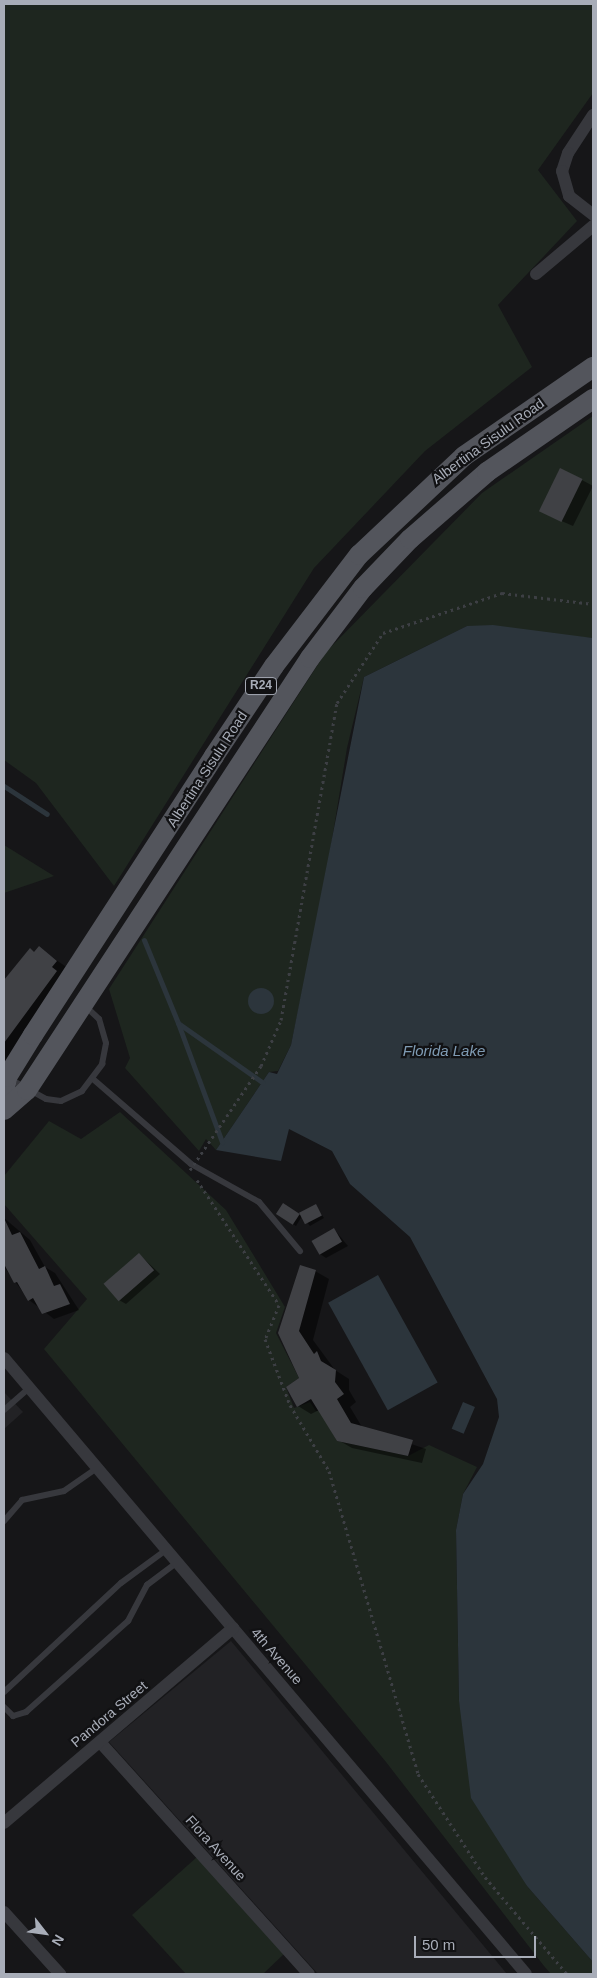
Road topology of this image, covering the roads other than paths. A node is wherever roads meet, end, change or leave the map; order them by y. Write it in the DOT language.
graph roads {
  1 [pos="593,115"];
  2 [pos="593,215"];
  3 [pos="593,226"];
  4 [pos="536,274"];
  5 [pos="593,367"];
  6 [pos="593,399"];
  7 [pos="82,1004"];
  8 [pos="93,1079"];
  9 [pos="5,1085"];
  10 [pos="27,1090"];
  11 [pos="4,1110"];
  12 [pos="300,1251"];
  13 [pos="4,1358"];
  14 [pos="29,1388"];
  15 [pos="4,1410"];
  16 [pos="97,1468"];
  17 [pos="4,1521"];
  18 [pos="166,1550"];
  19 [pos="177,1562"];
  20 [pos="233,1628"];
  21 [pos="4,1692"];
  22 [pos="4,1707"];
  23 [pos="100,1742"];
  24 [pos="4,1823"];
  25 [pos="4,1912"];
  26 [pos="60,1974"];
  27 [pos="309,1974"];
  28 [pos="526,1974"];
  1 -- 2 [label="street"];
  3 -- 4 [label="street"];
  5 -- 9 [label="main road, Albertina Sisulu Road / R24"];
  6 -- 7 [label="main road, Albertina Sisulu Road / R24"];
  7 -- 8 [label="lane"];
  7 -- 10 [label="main road, Albertina Sisulu Road / R24"];
  8 -- 10 [label="lane"];
  8 -- 12 [label="lane"];
  9 -- 10 [label="lane"];
  10 -- 11 [label="main road, Albertina Sisulu Road / R24"];
  13 -- 14 [label="street, 4th Avenue"];
  14 -- 15 [label="lane"];
  14 -- 16 [label="street, 4th Avenue"];
  16 -- 17 [label="lane"];
  16 -- 18 [label="street, 4th Avenue"];
  18 -- 19 [label="street, 4th Avenue"];
  18 -- 21 [label="lane"];
  19 -- 20 [label="street, 4th Avenue"];
  19 -- 22 [label="lane"];
  20 -- 23 [label="street, Pandora Street"];
  20 -- 28 [label="street, 4th Avenue"];
  23 -- 24 [label="street, Pandora Street"];
  23 -- 27 [label="street, Flora Avenue"];
  25 -- 26 [label="street"];
}
